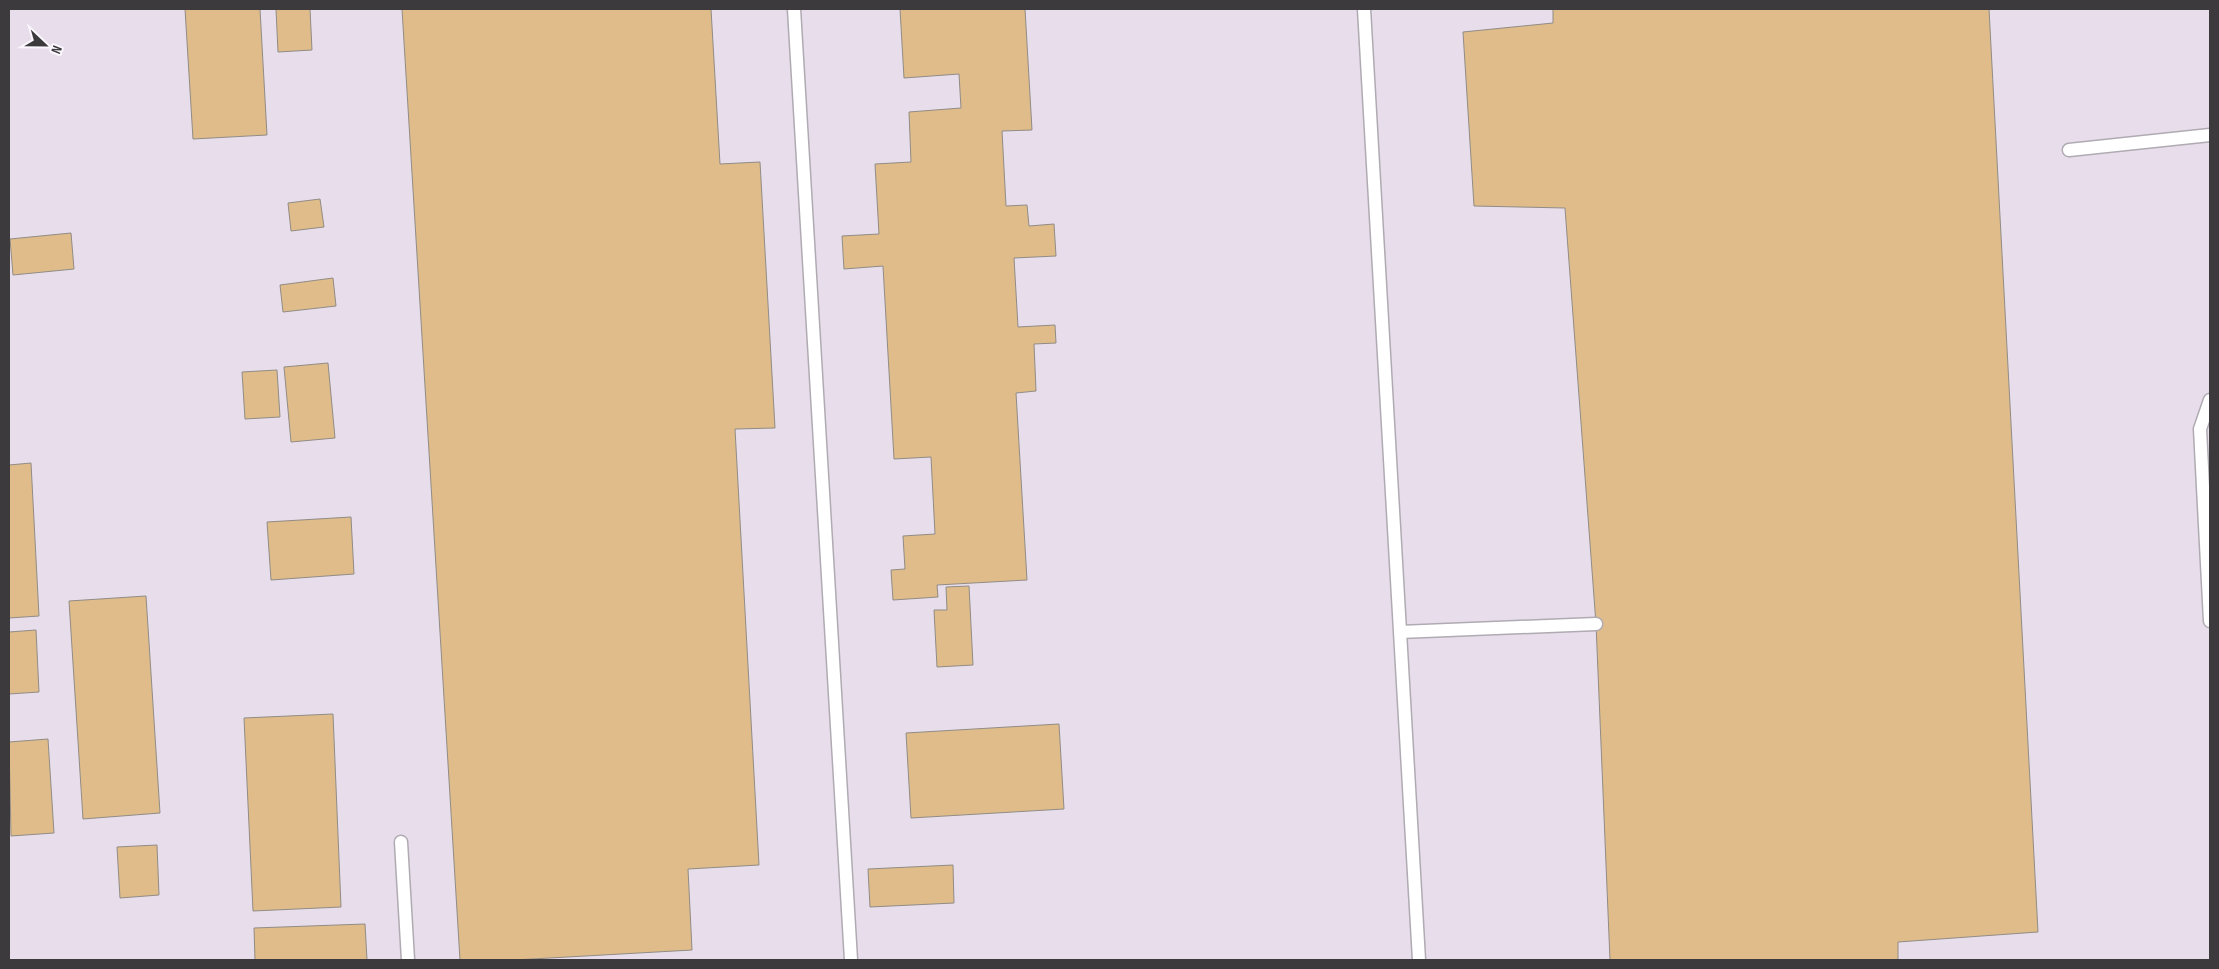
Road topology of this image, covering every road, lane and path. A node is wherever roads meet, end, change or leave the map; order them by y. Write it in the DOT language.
graph roads {
  1 [pos="794,9"];
  2 [pos="1364,9"];
  3 [pos="2210,136"];
  4 [pos="2068,150"];
  5 [pos="2210,400"];
  6 [pos="2210,621"];
  7 [pos="1596,624"];
  8 [pos="1400,632"];
  9 [pos="401,842"];
  10 [pos="408,960"];
  11 [pos="851,960"];
  12 [pos="1419,960"];
  1 -- 11 [label="lane"];
  2 -- 8 [label="lane"];
  3 -- 4 [label="lane"];
  5 -- 6 [label="lane"];
  7 -- 8 [label="lane"];
  8 -- 12 [label="lane"];
  9 -- 10 [label="lane"];
}
